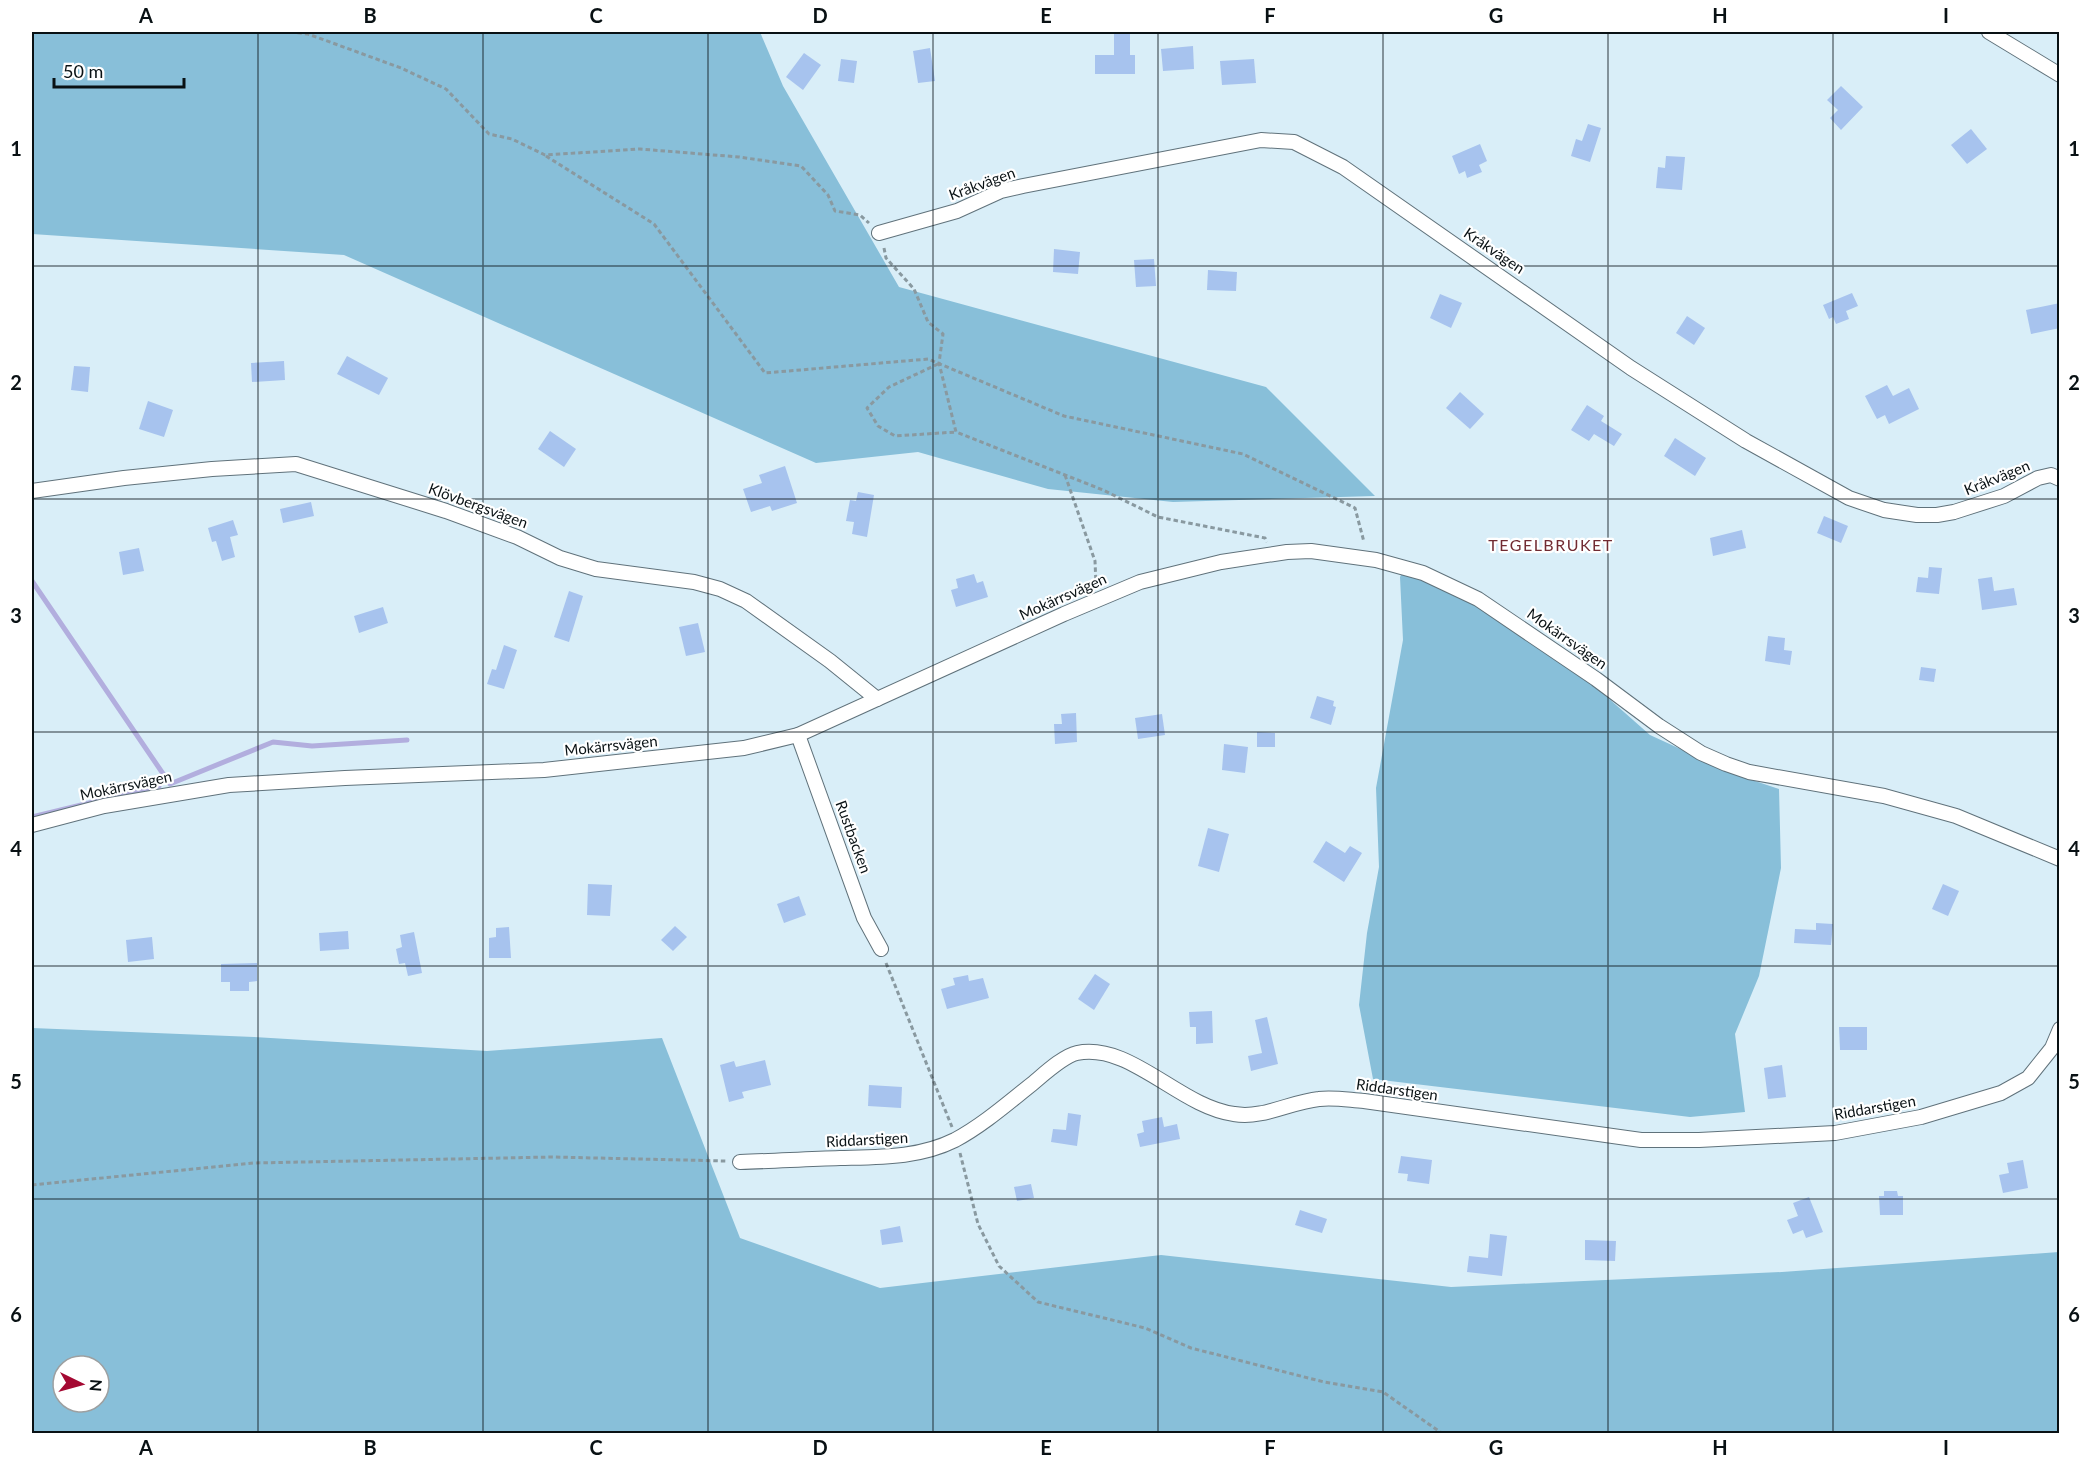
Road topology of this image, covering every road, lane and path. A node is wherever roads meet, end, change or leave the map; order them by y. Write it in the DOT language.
graph roads {
  1 [pos="291,32"];
  2 [pos="1989,32"];
  3 [pos="2060,75"];
  4 [pos="545,155"];
  5 [pos="879,233"];
  6 [pos="939,363"];
  7 [pos="956,432"];
  8 [pos="1065,475"];
  9 [pos="2060,478"];
  10 [pos="32,491"];
  11 [pos="1272,554"];
  12 [pos="1368,559"];
  13 [pos="1098,600"];
  14 [pos="877,699"];
  15 [pos="798,735"];
  16 [pos="32,825"];
  17 [pos="2060,859"];
  18 [pos="880,949"];
  19 [pos="2060,1029"];
  20 [pos="957,1139"];
  21 [pos="740,1162"];
  22 [pos="32,1185"];
  23 [pos="1443,1434"];
  1 -- 4 [label="path"];
  2 -- 3 [label="street"];
  4 -- 5 [label="path"];
  4 -- 6 [label="path"];
  5 -- 6 [label="path"];
  5 -- 9 [label="street, Kråkvägen"];
  6 -- 7 [label="path"];
  6 -- 7 [label="path"];
  6 -- 12 [label="path"];
  7 -- 8 [label="path"];
  8 -- 11 [label="path"];
  8 -- 13 [label="path"];
  10 -- 14 [label="street, Klövbergsvägen"];
  11 -- 12 [label="street, Mokärrsvägen"];
  11 -- 13 [label="street, Mokärrsvägen"];
  12 -- 17 [label="street, Mokärrsvägen"];
  13 -- 14 [label="street, Mokärrsvägen"];
  14 -- 15 [label="street, Mokärrsvägen"];
  15 -- 16 [label="street, Mokärrsvägen"];
  15 -- 18 [label="street, Rustbacken"];
  18 -- 20 [label="path"];
  19 -- 20 [label="street, Riddarstigen"];
  20 -- 21 [label="street, Riddarstigen"];
  20 -- 23 [label="path"];
  21 -- 22 [label="path"];
}
